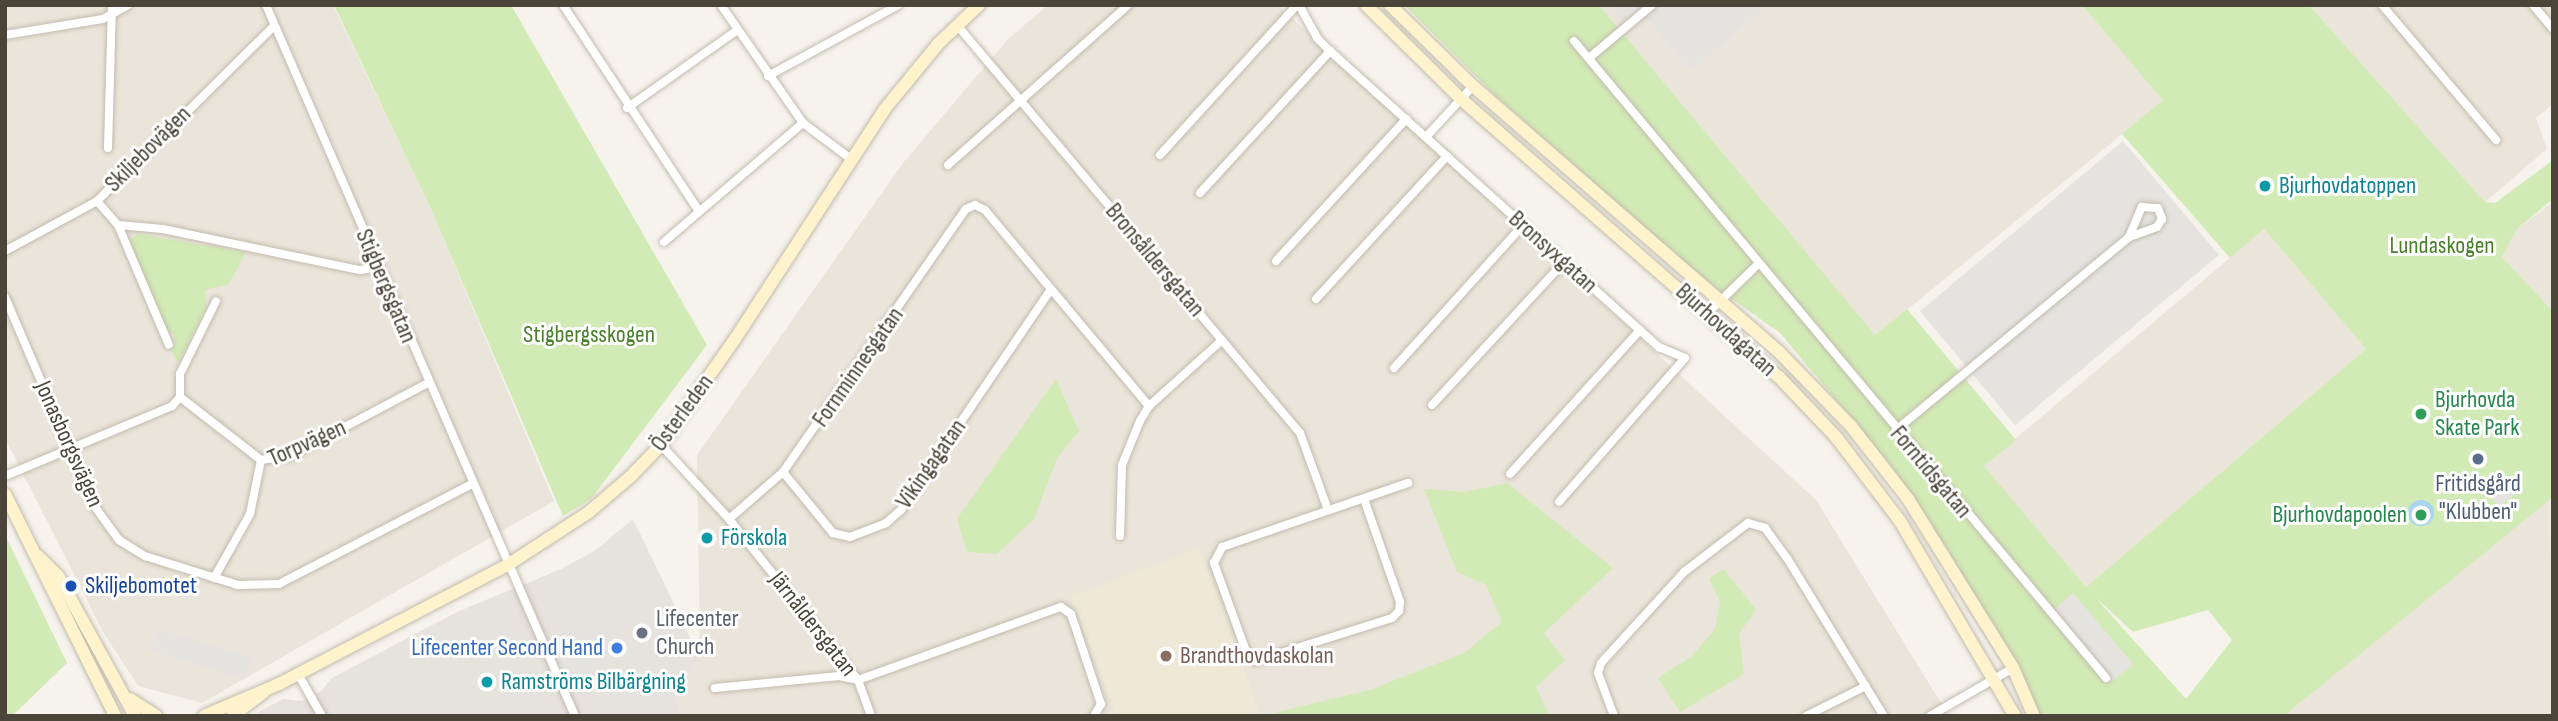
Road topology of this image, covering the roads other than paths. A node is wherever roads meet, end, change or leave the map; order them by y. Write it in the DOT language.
graph roads {
  1 [pos="128,5"];
  2 [pos="266,5"];
  3 [pos="721,5"];
  4 [pos="898,5"];
  5 [pos="979,5"];
  6 [pos="1128,5"];
  7 [pos="1298,5"];
  8 [pos="1366,5"];
  9 [pos="1390,5"];
  10 [pos="1652,5"];
  11 [pos="2382,5"];
  12 [pos="2533,5"];
  13 [pos="564,6"];
  14 [pos="113,9"];
  15 [pos="1399,15"];
  16 [pos="957,25"];
  17 [pos="274,26"];
  18 [pos="1387,27"];
  19 [pos="2553,29"];
  20 [pos="736,31"];
  21 [pos="5,35"];
  22 [pos="1574,41"];
  23 [pos="1330,51"];
  24 [pos="1589,58"];
  25 [pos="768,76"];
  26 [pos="1473,86"];
  27 [pos="1461,99"];
  28 [pos="1022,100"];
  29 [pos="627,108"];
  30 [pos="1406,119"];
  31 [pos="803,123"];
  32 [pos="1426,137"];
  33 [pos="2496,140"];
  34 [pos="107,148"];
  35 [pos="1160,155"];
  36 [pos="1447,156"];
  37 [pos="851,159"];
  38 [pos="948,165"];
  39 [pos="1200,193"];
  40 [pos="97,201"];
  41 [pos="699,211"];
  42 [pos="118,225"];
  43 [pos="1523,225"];
  44 [pos="2129,237"];
  45 [pos="664,242"];
  46 [pos="5,251"];
  47 [pos="1276,261"];
  48 [pos="1564,262"];
  49 [pos="1757,265"];
  50 [pos="379,267"];
  51 [pos="1050,291"];
  52 [pos="5,297"];
  53 [pos="1316,299"];
  54 [pos="216,301"];
  55 [pos="1721,302"];
  56 [pos="1707,314"];
  57 [pos="1640,330"];
  58 [pos="1222,340"];
  59 [pos="169,345"];
  60 [pos="1394,368"];
  61 [pos="428,383"];
  62 [pos="180,397"];
  63 [pos="1432,404"];
  64 [pos="1149,406"];
  65 [pos="1896,430"];
  66 [pos="662,444"];
  67 [pos="70,448"];
  68 [pos="261,460"];
  69 [pos="783,472"];
  70 [pos="1510,474"];
  71 [pos="5,476"];
  72 [pos="1408,483"];
  73 [pos="472,484"];
  74 [pos="5,494"];
  75 [pos="1364,499"];
  76 [pos="1559,502"];
  77 [pos="1328,510"];
  78 [pos="729,519"];
  79 [pos="1120,536"];
  80 [pos="35,554"];
  81 [pos="506,566"];
  82 [pos="214,578"];
  83 [pos="2013,668"];
  84 [pos="298,674"];
  85 [pos="1994,678"];
  86 [pos="2106,678"];
  87 [pos="858,680"];
  88 [pos="1866,687"];
  89 [pos="715,688"];
  90 [pos="266,691"];
  91 [pos="124,695"];
  92 [pos="1097,712"];
  93 [pos="115,716"];
  94 [pos="135,716"];
  95 [pos="156,716"];
  96 [pos="204,716"];
  97 [pos="232,716"];
  98 [pos="322,716"];
  99 [pos="575,716"];
  100 [pos="871,716"];
  101 [pos="1614,716"];
  102 [pos="1806,716"];
  103 [pos="1884,716"];
  104 [pos="1930,716"];
  105 [pos="2015,716"];
  106 [pos="2034,716"];
  1 -- 14 [label="street"];
  2 -- 17 [label="street, Stigbergsgatan"];
  3 -- 20 [label="street"];
  4 -- 25 [label="street"];
  5 -- 16 [label="main road, Österleden"];
  6 -- 28 [label="street"];
  7 -- 23 [label="street, Bronsyxgatan"];
  7 -- 35 [label="street"];
  8 -- 18 [label="main road, Bjurhovdagatan"];
  9 -- 15 [label="main road, Bjurhovdagatan"];
  10 -- 24 [label="street"];
  11 -- 33 [label="street"];
  12 -- 19 [label="street"];
  13 -- 29 [label="street"];
  14 -- 21 [label="street"];
  14 -- 34 [label="street"];
  15 -- 18 [label="main road"];
  15 -- 26 [label="main road, Bjurhovdagatan"];
  16 -- 28 [label="street, Bronsåldersgatan"];
  16 -- 37 [label="main road, Österleden"];
  17 -- 40 [label="street, Skiljebovägen"];
  17 -- 50 [label="street, Stigbergsgatan"];
  18 -- 27 [label="main road, Bjurhovdagatan"];
  20 -- 25 [label="street"];
  20 -- 29 [label="street"];
  22 -- 24 [label="street, Forntidsgatan"];
  23 -- 30 [label="street, Bronsyxgatan"];
  23 -- 39 [label="street"];
  24 -- 49 [label="street, Forntidsgatan"];
  25 -- 31 [label="street"];
  26 -- 27 [label="street"];
  26 -- 55 [label="main road, Bjurhovdagatan"];
  27 -- 32 [label="street"];
  27 -- 56 [label="main road, Bjurhovdagatan"];
  28 -- 38 [label="street"];
  28 -- 58 [label="street, Bronsåldersgatan"];
  29 -- 41 [label="street"];
  30 -- 32 [label="street, Bronsyxgatan"];
  30 -- 47 [label="street"];
  31 -- 37 [label="street"];
  31 -- 41 [label="street"];
  32 -- 36 [label="street, Bronsyxgatan"];
  36 -- 43 [label="street, Bronsyxgatan"];
  36 -- 53 [label="street"];
  37 -- 66 [label="main road, Österleden"];
  40 -- 42 [label="street"];
  40 -- 46 [label="street, Skiljebovägen"];
  41 -- 45 [label="street"];
  42 -- 50 [label="street"];
  42 -- 59 [label="street"];
  43 -- 48 [label="street, Bronsyxgatan"];
  43 -- 60 [label="street"];
  44 -- 44 [label="street"];
  44 -- 65 [label="street"];
  48 -- 57 [label="street, Bronsyxgatan"];
  48 -- 63 [label="street"];
  49 -- 55 [label="street"];
  49 -- 65 [label="street, Forntidsgatan"];
  50 -- 61 [label="street, Stigbergsgatan"];
  51 -- 64 [label="street"];
  51 -- 69 [label="street, Vikingagatan"];
  51 -- 69 [label="street, Fornminnesgatan"];
  52 -- 67 [label="street, Jonasborgsvägen"];
  54 -- 62 [label="street"];
  55 -- 56 [label="street"];
  55 -- 83 [label="main road, Bjurhovdagatan"];
  56 -- 85 [label="main road, Bjurhovdagatan"];
  57 -- 70 [label="street"];
  57 -- 76 [label="street, Bronsyxgatan"];
  58 -- 64 [label="street"];
  58 -- 77 [label="street, Bronsåldersgatan"];
  61 -- 68 [label="street, Torpvägen"];
  61 -- 73 [label="street, Stigbergsgatan"];
  62 -- 67 [label="street"];
  62 -- 68 [label="street"];
  64 -- 79 [label="street"];
  65 -- 86 [label="street, Forntidsgatan"];
  66 -- 78 [label="street, Järnåldersgatan"];
  66 -- 81 [label="main road, Österleden"];
  67 -- 71 [label="street"];
  67 -- 82 [label="street, Jonasborgsvägen"];
  68 -- 82 [label="street, Torpvägen"];
  69 -- 78 [label="street, Fornminnesgatan"];
  72 -- 75 [label="street"];
  73 -- 81 [label="street, Stigbergsgatan"];
  73 -- 82 [label="street, Jonasborgsvägen"];
  74 -- 80 [label="main road"];
  75 -- 77 [label="street"];
  75 -- 77 [label="street"];
  78 -- 87 [label="street, Järnåldersgatan"];
  80 -- 91 [label="main road"];
  80 -- 93 [label="main road"];
  81 -- 84 [label="main road, Österleden"];
  81 -- 99 [label="street, Stigbergsgatan"];
  83 -- 85 [label="street"];
  83 -- 106 [label="main road, Bjurhovdagatan"];
  84 -- 90 [label="main road, Österleden"];
  84 -- 98 [label="street"];
  85 -- 104 [label="street"];
  85 -- 105 [label="main road, Bjurhovdagatan"];
  87 -- 89 [label="street"];
  87 -- 92 [label="street"];
  87 -- 100 [label="street, Järnåldersgatan"];
  88 -- 101 [label="street"];
  88 -- 102 [label="street"];
  88 -- 103 [label="street"];
  90 -- 96 [label="main road, Österleden"];
  90 -- 97 [label="main road, Österleden"];
  91 -- 94 [label="main road"];
  91 -- 95 [label="main road"];
}
